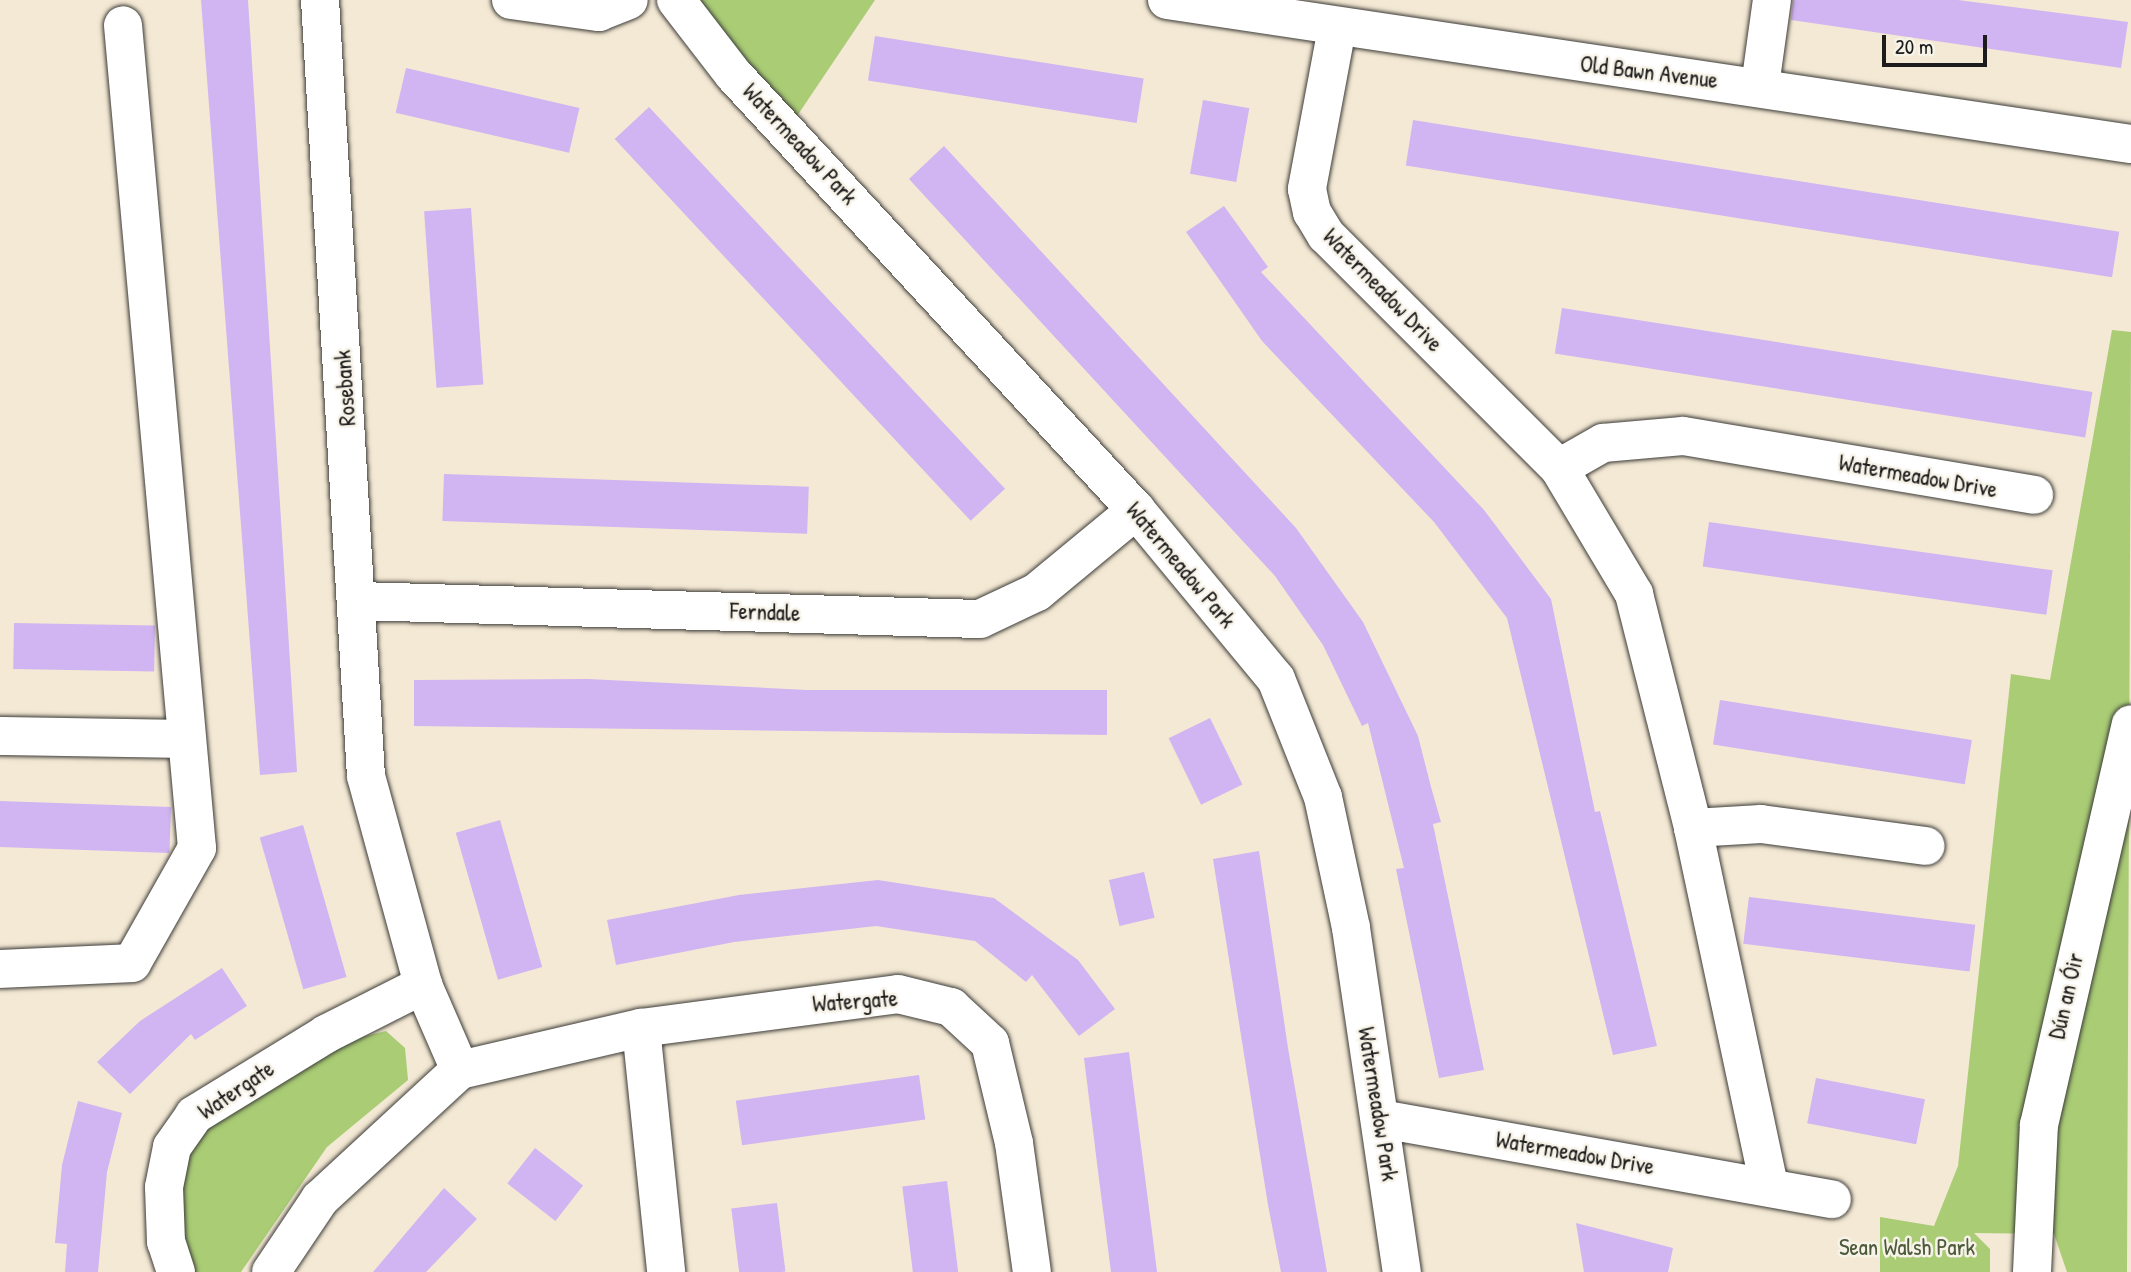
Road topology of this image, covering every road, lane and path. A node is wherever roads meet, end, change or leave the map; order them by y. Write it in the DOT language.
graph roads {
  1 [pos="320,0"];
  2 [pos="511,0"];
  3 [pos="629,0"];
  4 [pos="676,0"];
  5 [pos="1167,0"];
  6 [pos="1772,0"];
  7 [pos="123,25"];
  8 [pos="1337,28"];
  9 [pos="1760,86"];
  10 [pos="2131,144"];
  11 [pos="1559,468"];
  12 [pos="2034,495"];
  13 [pos="1136,510"];
  14 [pos="358,601"];
  15 [pos="2131,724"];
  16 [pos="0,736"];
  17 [pos="184,739"];
  18 [pos="1693,828"];
  19 [pos="1926,846"];
  20 [pos="0,969"];
  21 [pos="423,985"];
  22 [pos="641,1028"];
  23 [pos="460,1070"];
  24 [pos="1381,1119"];
  25 [pos="1769,1186"];
  26 [pos="1832,1199"];
  27 [pos="177,1272"];
  28 [pos="271,1272"];
  29 [pos="666,1272"];
  30 [pos="1032,1272"];
  31 [pos="1402,1272"];
  32 [pos="2032,1272"];
  1 -- 14 [label="street, Rosebank"];
  2 -- 3 [label="street"];
  4 -- 13 [label="street, Watermeadow Park"];
  5 -- 8 [label="street, Old Bawn Avenue"];
  6 -- 9 [label="street"];
  7 -- 17 [label="street"];
  8 -- 9 [label="street, Old Bawn Avenue"];
  8 -- 11 [label="street, Watermeadow Drive"];
  9 -- 10 [label="street, Old Bawn Avenue"];
  11 -- 12 [label="street, Watermeadow Drive"];
  11 -- 18 [label="street, Watermeadow Drive"];
  13 -- 14 [label="street, Ferndale"];
  13 -- 24 [label="street, Watermeadow Park"];
  14 -- 21 [label="street, Rosebank"];
  15 -- 32 [label="street, Dún an Óir"];
  16 -- 17 [label="street"];
  17 -- 20 [label="street"];
  18 -- 19 [label="street"];
  18 -- 25 [label="street, Watermeadow Drive"];
  21 -- 23 [label="street"];
  21 -- 27 [label="street, Watergate"];
  22 -- 23 [label="street, Watergate"];
  22 -- 29 [label="street"];
  22 -- 30 [label="street, Watergate"];
  23 -- 28 [label="street, Watergate"];
  24 -- 25 [label="street, Watermeadow Drive"];
  24 -- 31 [label="street, Watermeadow Park"];
  25 -- 26 [label="street, Watermeadow Drive"];
}
